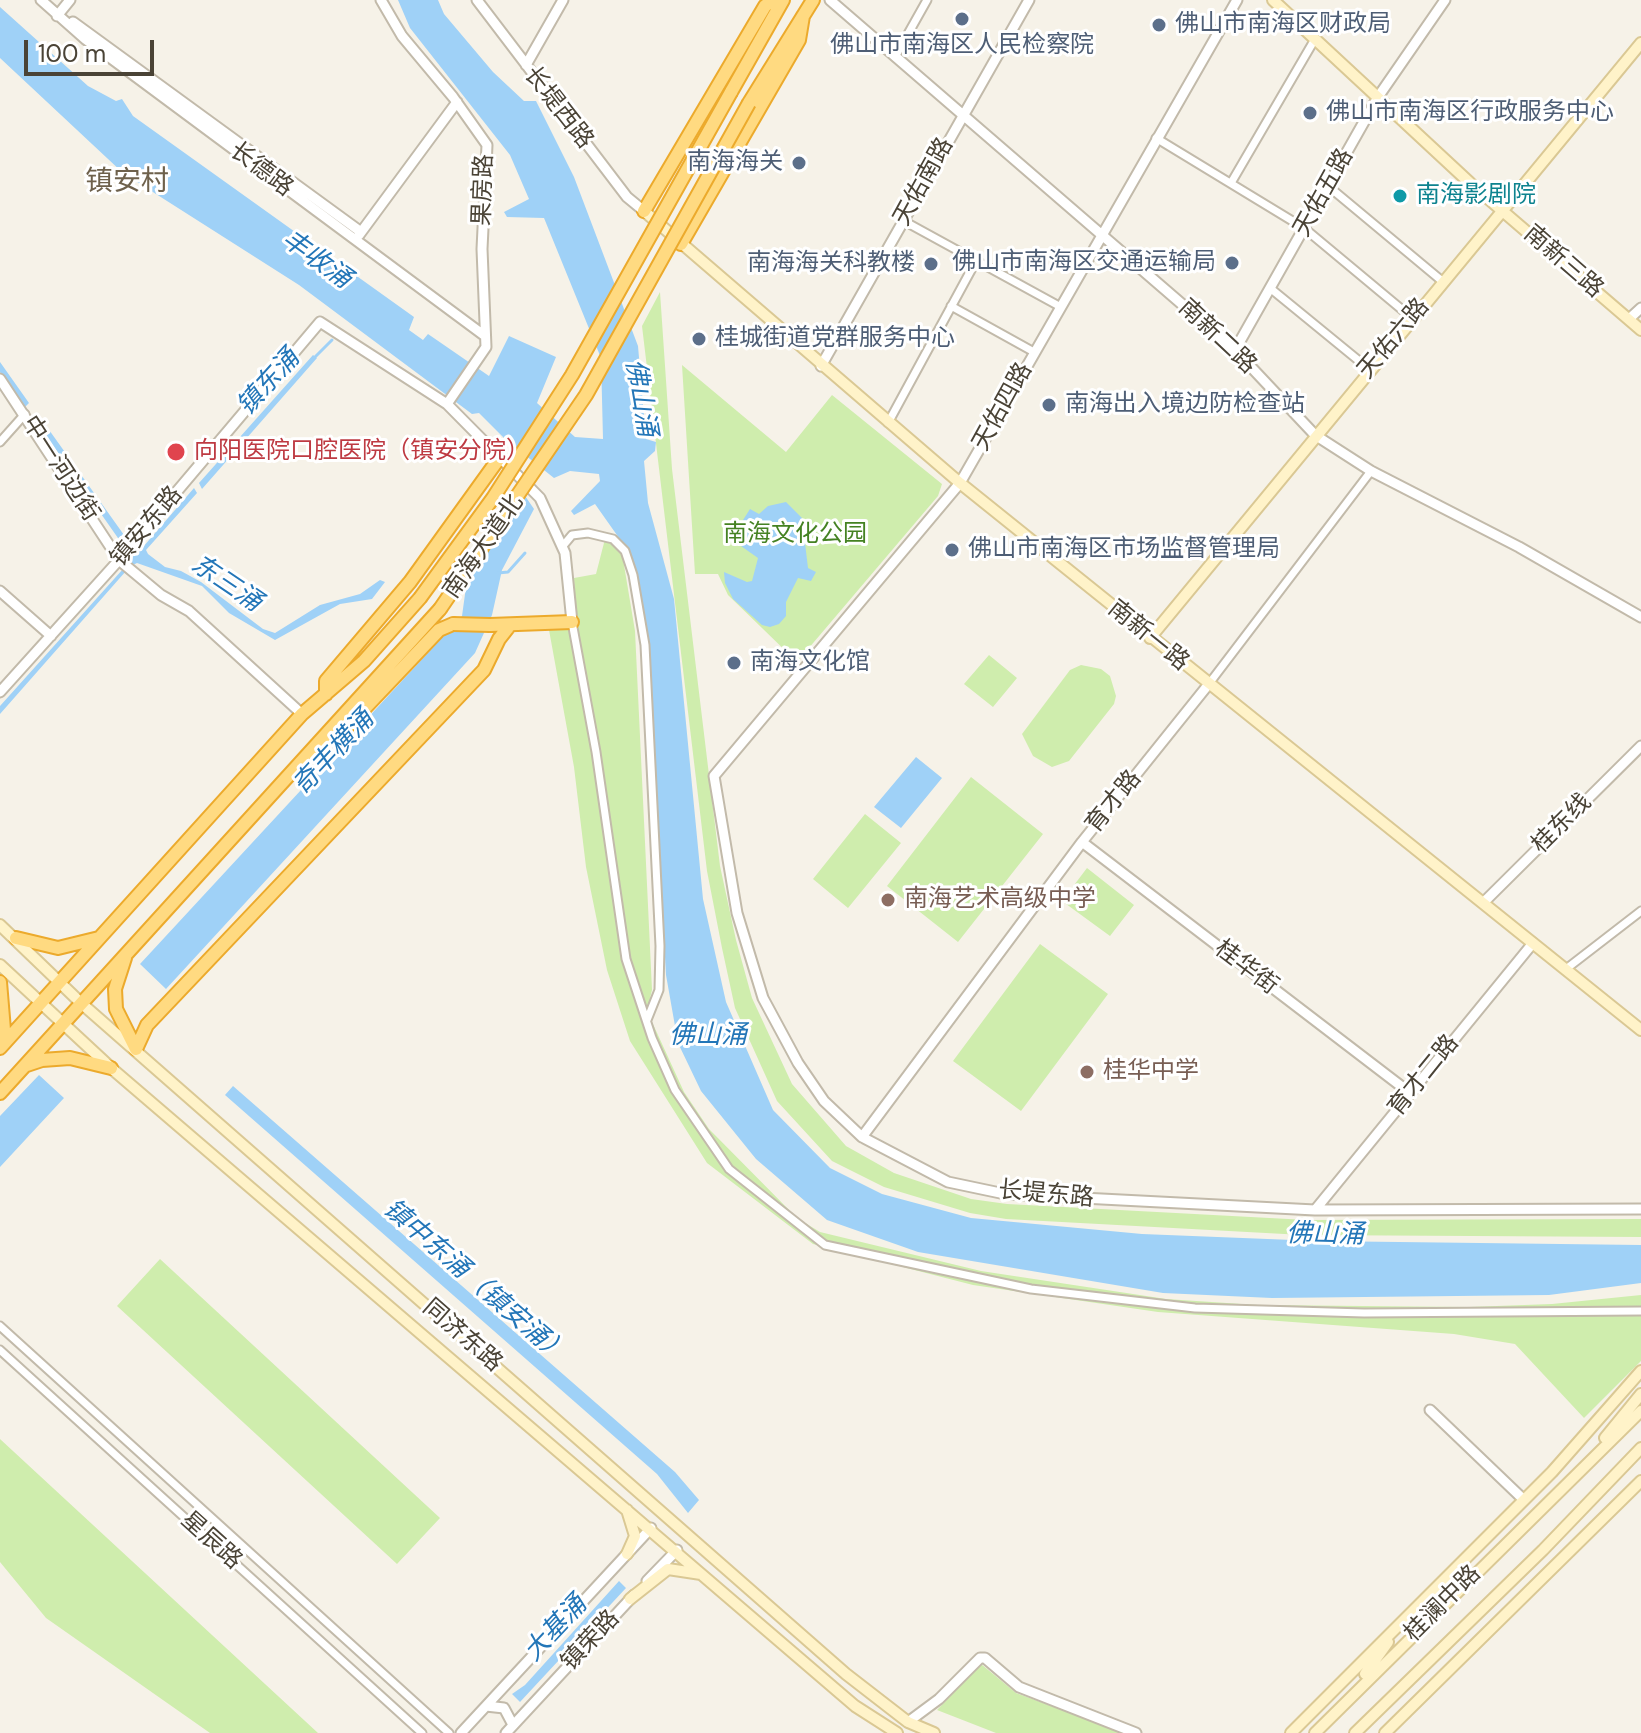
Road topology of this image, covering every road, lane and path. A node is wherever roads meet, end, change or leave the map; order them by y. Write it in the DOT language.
graph roads {
  1 [pos="44,0"];
  2 [pos="64,0"];
  3 [pos="70,0"];
  4 [pos="381,0"];
  5 [pos="477,0"];
  6 [pos="563,0"];
  7 [pos="773,0"];
  8 [pos="783,0"];
  9 [pos="813,0"];
  10 [pos="830,0"];
  11 [pos="927,0"];
  12 [pos="1029,0"];
  13 [pos="1237,0"];
  14 [pos="1273,0"];
  15 [pos="1445,0"];
  16 [pos="56,12"];
  17 [pos="803,16"];
  18 [pos="1315,39"];
  19 [pos="1641,43"];
  20 [pos="895,57"];
  21 [pos="526,65"];
  22 [pos="1378,97"];
  23 [pos="457,102"];
  24 [pos="961,115"];
  25 [pos="1156,138"];
  26 [pos="1231,183"];
  27 [pos="1328,186"];
  28 [pos="1502,210"];
  29 [pos="644,211"];
  30 [pos="902,220"];
  31 [pos="1304,228"];
  32 [pos="1100,233"];
  33 [pos="358,236"];
  34 [pos="681,244"];
  35 [pos="976,261"];
  36 [pos="1442,281"];
  37 [pos="1270,288"];
  38 [pos="951,306"];
  39 [pos="1059,306"];
  40 [pos="1641,308"];
  41 [pos="1412,318"];
  42 [pos="1629,319"];
  43 [pos="1641,330"];
  44 [pos="485,336"];
  45 [pos="1235,350"];
  46 [pos="1034,352"];
  47 [pos="821,366"];
  48 [pos="1369,369"];
  49 [pos="0,379"];
  50 [pos="447,404"];
  51 [pos="25,414"];
  52 [pos="888,423"];
  53 [pos="1315,435"];
  54 [pos="0,442"];
  55 [pos="500,457"];
  56 [pos="1371,471"];
  57 [pos="960,483"];
  58 [pos="562,547"];
  59 [pos="119,560"];
  60 [pos="0,591"];
  61 [pos="1641,617"];
  62 [pos="572,622"];
  63 [pos="510,625"];
  64 [pos="51,636"];
  65 [pos="1150,638"];
  66 [pos="1208,685"];
  67 [pos="0,692"];
  68 [pos="326,694"];
  69 [pos="302,714"];
  70 [pos="325,737"];
  71 [pos="1641,746"];
  72 [pos="714,776"];
  73 [pos="1082,842"];
  74 [pos="1483,903"];
  75 [pos="1641,911"];
  76 [pos="0,925"];
  77 [pos="16,938"];
  78 [pos="99,938"];
  79 [pos="1533,943"];
  80 [pos="127,953"];
  81 [pos="0,965"];
  82 [pos="1566,969"];
  83 [pos="60,981"];
  84 [pos="0,982"];
  85 [pos="39,1003"];
  86 [pos="81,1003"];
  87 [pos="647,1020"];
  88 [pos="62,1025"];
  89 [pos="1641,1030"];
  90 [pos="3,1045"];
  91 [pos="136,1049"];
  92 [pos="24,1067"];
  93 [pos="111,1068"];
  94 [pos="0,1093"];
  95 [pos="1410,1093"];
  96 [pos="862,1137"];
  97 [pos="1641,1209"];
  98 [pos="1315,1210"];
  99 [pos="1641,1311"];
  100 [pos="0,1326"];
  101 [pos="0,1350"];
  102 [pos="1641,1371"];
  103 [pos="1641,1394"];
  104 [pos="1430,1410"];
  105 [pos="1641,1411"];
  106 [pos="1641,1450"];
  107 [pos="1573,1476"];
  108 [pos="1641,1481"];
  109 [pos="1524,1500"];
  110 [pos="626,1509"];
  111 [pos="1537,1512"];
  112 [pos="651,1528"];
  113 [pos="677,1550"];
  114 [pos="1543,1550"];
  115 [pos="627,1554"];
  116 [pos="1558,1560"];
  117 [pos="702,1574"];
  118 [pos="630,1599"];
  119 [pos="1400,1624"];
  120 [pos="1386,1662"];
  121 [pos="1348,1700"];
  122 [pos="486,1706"];
  123 [pos="1305,1718"];
  124 [pos="908,1722"];
  125 [pos="510,1729"];
  126 [pos="1316,1732"];
  127 [pos="422,1733"];
  128 [pos="449,1733"];
  129 [pos="461,1733"];
  130 [pos="897,1733"];
  131 [pos="934,1733"];
  132 [pos="1136,1733"];
  133 [pos="1291,1733"];
  134 [pos="1355,1733"];
  135 [pos="1385,1733"];
  1 -- 16 [label="street, 长德路"];
  2 -- 16 [label="street"];
  3 -- 16 [label="street"];
  4 -- 23 [label="street, 果房路"];
  5 -- 21 [label="street, 长堤西路"];
  6 -- 21 [label="street"];
  7 -- 29 [label="highway"];
  8 -- 68 [label="highway, 南海大道北, bridge"];
  9 -- 17 [label="highway, 南海大道北"];
  10 -- 20 [label="street, 南新二路"];
  11 -- 20 [label="street"];
  12 -- 24 [label="street, 天佑南路"];
  13 -- 25 [label="street, 天佑四路"];
  14 -- 18 [label="main road, 南新三路"];
  15 -- 22 [label="street, 天佑五路"];
  16 -- 33 [label="street, 长德路"];
  17 -- 34 [label="highway"];
  17 -- 70 [label="highway, 南海大道北, bridge"];
  18 -- 22 [label="main road, 南新三路"];
  18 -- 26 [label="street"];
  19 -- 28 [label="main road, 天佑六路"];
  20 -- 24 [label="street, 南新二路"];
  21 -- 29 [label="street, 长堤西路"];
  22 -- 27 [label="street, 天佑五路"];
  22 -- 28 [label="main road, 南新三路"];
  23 -- 33 [label="street"];
  23 -- 44 [label="street, 果房路"];
  24 -- 30 [label="street, 天佑南路"];
  24 -- 32 [label="street, 南新二路"];
  25 -- 26 [label="street"];
  25 -- 32 [label="street, 天佑四路"];
  26 -- 31 [label="street"];
  27 -- 31 [label="street, 天佑五路"];
  27 -- 36 [label="street"];
  28 -- 36 [label="main road, 天佑六路"];
  28 -- 42 [label="main road, 南新三路"];
  29 -- 34 [label="main road, 南新一路"];
  30 -- 35 [label="street"];
  30 -- 47 [label="street, 天佑南路"];
  31 -- 37 [label="street, 天佑五路"];
  31 -- 41 [label="street"];
  32 -- 39 [label="street, 天佑四路"];
  32 -- 45 [label="street, 南新二路"];
  33 -- 44 [label="street, 长德路"];
  34 -- 47 [label="main road, 南新一路"];
  35 -- 38 [label="street"];
  35 -- 39 [label="street"];
  36 -- 41 [label="main road, 天佑六路"];
  37 -- 45 [label="street, 天佑五路"];
  37 -- 48 [label="street"];
  38 -- 46 [label="street"];
  38 -- 52 [label="street"];
  39 -- 46 [label="street, 天佑四路"];
  40 -- 42 [label="street"];
  41 -- 48 [label="main road, 天佑六路"];
  42 -- 43 [label="main road, 南新三路"];
  44 -- 50 [label="street, 果房路"];
  45 -- 53 [label="street, 南新二路"];
  46 -- 57 [label="street, 天佑四路"];
  47 -- 52 [label="main road, 南新一路"];
  48 -- 53 [label="main road, 天佑六路"];
  49 -- 51 [label="street, 中一河边街"];
  50 -- 55 [label="street"];
  50 -- 59 [label="street, 镇安东路"];
  51 -- 54 [label="street"];
  51 -- 59 [label="street, 中一河边街"];
  52 -- 57 [label="main road, 南新一路"];
  53 -- 56 [label="street, 南新二路"];
  53 -- 65 [label="main road, 天佑六路"];
  55 -- 58 [label="street"];
  55 -- 68 [label="highway"];
  56 -- 61 [label="street, 南新二路"];
  56 -- 66 [label="street, 育才路"];
  57 -- 65 [label="main road, 南新一路"];
  57 -- 72 [label="street, 天佑四路"];
  58 -- 62 [label="street"];
  58 -- 87 [label="street"];
  59 -- 64 [label="street, 镇安东路"];
  59 -- 69 [label="street, 中一河边街"];
  60 -- 64 [label="street"];
  62 -- 63 [label="highway"];
  62 -- 87 [label="street"];
  63 -- 70 [label="highway, bridge"];
  63 -- 91 [label="highway"];
  64 -- 67 [label="street, 镇安东路"];
  65 -- 66 [label="main road, 南新一路"];
  66 -- 73 [label="street, 育才路"];
  66 -- 74 [label="main road, 南新一路"];
  68 -- 69 [label="highway, 南海大道北"];
  69 -- 78 [label="highway, 南海大道北"];
  70 -- 80 [label="highway, 南海大道北"];
  71 -- 74 [label="street, 桂东线"];
  72 -- 96 [label="street, 长堤东路"];
  73 -- 95 [label="street, 桂华街"];
  73 -- 96 [label="street, 育才路"];
  74 -- 79 [label="main road, 南新一路"];
  75 -- 82 [label="street"];
  76 -- 77 [label="main road, 同济东路"];
  77 -- 78 [label="highway"];
  77 -- 83 [label="main road, 同济东路"];
  78 -- 83 [label="highway, 南海大道北"];
  79 -- 82 [label="main road, 南新一路"];
  79 -- 95 [label="street, 育才二路"];
  80 -- 86 [label="highway, 南海大道北"];
  80 -- 91 [label="highway"];
  81 -- 85 [label="main road, 同济东路"];
  82 -- 89 [label="main road, 南新一路"];
  83 -- 85 [label="highway, 南海大道北"];
  83 -- 86 [label="main road, 同济东路"];
  84 -- 90 [label="highway"];
  85 -- 88 [label="main road, 同济东路"];
  85 -- 90 [label="highway, 南海大道北"];
  86 -- 88 [label="highway, 南海大道北"];
  86 -- 91 [label="main road, 同济东路"];
  87 -- 99 [label="street"];
  88 -- 92 [label="highway, 南海大道北"];
  88 -- 93 [label="main road, 同济东路"];
  91 -- 124 [label="main road, 同济东路"];
  92 -- 93 [label="highway"];
  92 -- 94 [label="highway, 南海大道北"];
  93 -- 110 [label="main road, 同济东路"];
  95 -- 98 [label="street, 育才二路"];
  96 -- 98 [label="street, 长堤东路"];
  97 -- 98 [label="street, 长堤东路"];
  100 -- 128 [label="street"];
  101 -- 127 [label="street, 星辰路"];
  102 -- 109 [label="main road"];
  103 -- 107 [label="main road"];
  104 -- 109 [label="street"];
  105 -- 107 [label="main road"];
  106 -- 114 [label="main road, 桂澜中路"];
  107 -- 111 [label="main road, 桂澜中路"];
  108 -- 116 [label="main road"];
  109 -- 111 [label="main road"];
  109 -- 119 [label="main road"];
  110 -- 112 [label="main road, 同济东路"];
  110 -- 115 [label="main road"];
  111 -- 120 [label="main road, 桂澜中路"];
  112 -- 113 [label="main road, 同济东路"];
  112 -- 115 [label="street, 镇荣路"];
  113 -- 117 [label="main road, 同济东路"];
  113 -- 118 [label="street, 镇荣路"];
  114 -- 116 [label="main road"];
  114 -- 134 [label="main road, 桂澜中路"];
  115 -- 122 [label="street, 镇荣路"];
  116 -- 135 [label="main road"];
  117 -- 118 [label="main road"];
  117 -- 130 [label="main road, 同济东路"];
  118 -- 125 [label="street, 镇荣路"];
  119 -- 120 [label="main road"];
  119 -- 121 [label="main road"];
  119 -- 123 [label="main road"];
  120 -- 121 [label="main road, 桂澜中路"];
  121 -- 126 [label="main road, 桂澜中路"];
  122 -- 125 [label="street"];
  122 -- 129 [label="street, 镇荣路"];
  123 -- 126 [label="main road"];
  123 -- 133 [label="main road"];
  124 -- 131 [label="main road, 同济东路"];
  124 -- 132 [label="street"];
}
